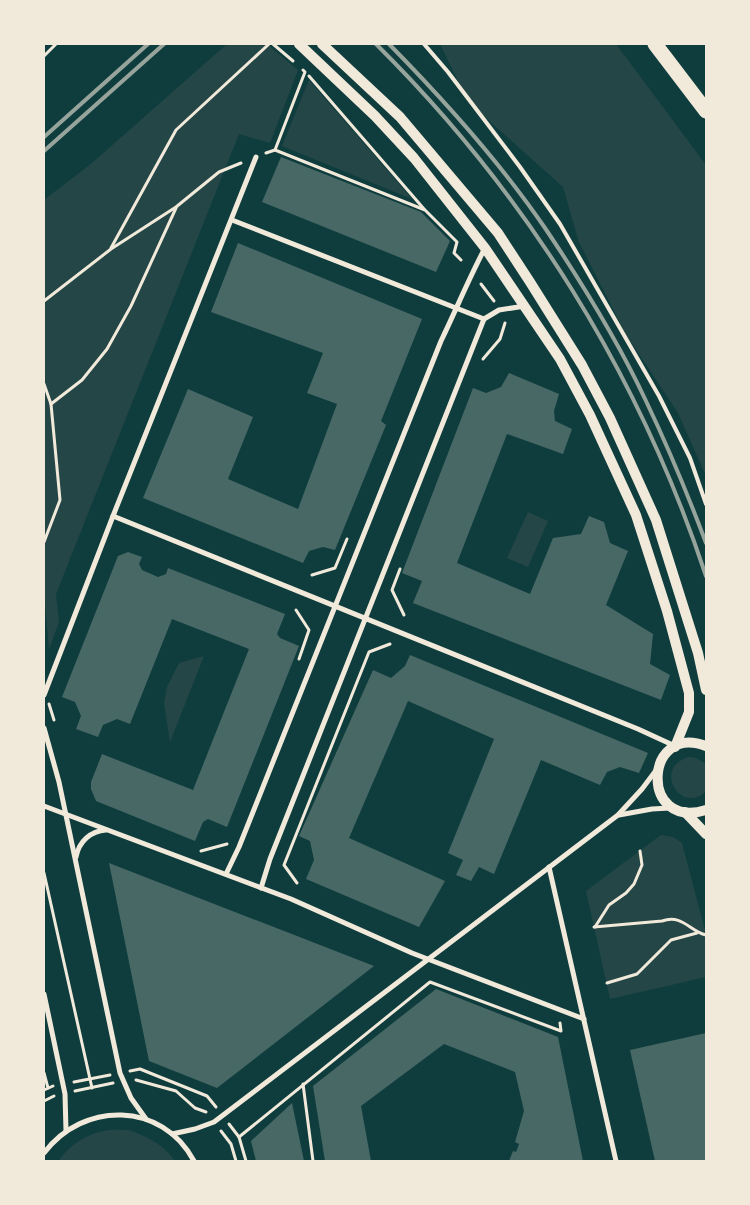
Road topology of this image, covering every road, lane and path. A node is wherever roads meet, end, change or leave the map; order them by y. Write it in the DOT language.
graph roads {
  1 [pos="56,44"];
  2 [pos="269,44"];
  3 [pos="273,44"];
  4 [pos="299,44"];
  5 [pos="322,44"];
  6 [pos="424,44"];
  7 [pos="656,44"];
  8 [pos="44,56"];
  9 [pos="305,72"];
  10 [pos="706,111"];
  11 [pos="275,150"];
  12 [pos="256,157"];
  13 [pos="176,207"];
  14 [pos="425,210"];
  15 [pos="232,220"];
  16 [pos="111,248"];
  17 [pos="485,248"];
  18 [pos="461,260"];
  19 [pos="477,279"];
  20 [pos="44,301"];
  21 [pos="496,304"];
  22 [pos="525,306"];
  23 [pos="457,308"];
  24 [pos="484,319"];
  25 [pos="505,323"];
  26 [pos="480,365"];
  27 [pos="44,384"];
  28 [pos="51,404"];
  29 [pos="706,504"];
  30 [pos="113,516"];
  31 [pos="349,533"];
  32 [pos="44,542"];
  33 [pos="402,564"];
  34 [pos="312,575"];
  35 [pos="335,606"];
  36 [pos="296,610"];
  37 [pos="404,615"];
  38 [pos="365,618"];
  39 [pos="390,644"];
  40 [pos="296,667"];
  41 [pos="706,690"];
  42 [pos="44,695"];
  43 [pos="44,728"];
  44 [pos="706,746"];
  45 [pos="675,747"];
  46 [pos="658,768"];
  47 [pos="64,802"];
  48 [pos="44,806"];
  49 [pos="673,808"];
  50 [pos="54,810"];
  51 [pos="706,810"];
  52 [pos="684,812"];
  53 [pos="66,814"];
  54 [pos="618,815"];
  55 [pos="108,830"];
  56 [pos="706,834"];
  57 [pos="228,843"];
  58 [pos="640,850"];
  59 [pos="201,851"];
  60 [pos="76,860"];
  61 [pos="549,867"];
  62 [pos="44,873"];
  63 [pos="226,874"];
  64 [pos="297,884"];
  65 [pos="261,888"];
  66 [pos="697,933"];
  67 [pos="706,935"];
  68 [pos="430,959"];
  69 [pos="607,983"];
  70 [pos="44,994"];
  71 [pos="584,1019"];
  72 [pos="559,1020"];
  73 [pos="44,1073"];
  74 [pos="120,1073"];
  75 [pos="90,1079"];
  76 [pos="63,1084"];
  77 [pos="303,1084"];
  78 [pos="48,1088"];
  79 [pos="92,1088"];
  80 [pos="44,1090"];
  81 [pos="222,1116"];
  82 [pos="146,1119"];
  83 [pos="66,1131"];
  84 [pos="172,1134"];
  85 [pos="239,1137"];
  86 [pos="44,1152"];
  87 [pos="194,1161"];
  88 [pos="246,1161"];
  89 [pos="314,1161"];
  90 [pos="616,1161"];
  1 -- 8 [label="path"];
  2 -- 16 [label="path"];
  3 -- 9 [label="path"];
  4 -- 17 [label="main road"];
  5 -- 41 [label="main road"];
  6 -- 29 [label="lane"];
  7 -- 10 [label="highway"];
  9 -- 11 [label="path"];
  9 -- 14 [label="path"];
  11 -- 12 [label="path"];
  11 -- 14 [label="path"];
  12 -- 13 [label="path"];
  12 -- 15 [label="street"];
  13 -- 16 [label="path"];
  13 -- 28 [label="path"];
  14 -- 18 [label="path"];
  15 -- 23 [label="street"];
  15 -- 30 [label="street"];
  16 -- 20 [label="path"];
  17 -- 22 [label="main road"];
  17 -- 23 [label="street"];
  19 -- 21 [label="path"];
  22 -- 24 [label="street"];
  22 -- 45 [label="main road"];
  23 -- 24 [label="street"];
  23 -- 35 [label="street"];
  24 -- 38 [label="street"];
  25 -- 26 [label="path"];
  27 -- 28 [label="path"];
  28 -- 32 [label="path"];
  30 -- 35 [label="street"];
  30 -- 42 [label="street"];
  31 -- 34 [label="path"];
  33 -- 37 [label="path"];
  35 -- 38 [label="street"];
  35 -- 63 [label="street"];
  36 -- 40 [label="path"];
  38 -- 45 [label="street"];
  38 -- 65 [label="street"];
  39 -- 64 [label="path"];
  43 -- 47 [label="street"];
  44 -- 45 [label="main road"];
  45 -- 46 [label="main road"];
  46 -- 49 [label="main road"];
  46 -- 54 [label="street"];
  47 -- 50 [label="street"];
  47 -- 53 [label="street"];
  48 -- 50 [label="street"];
  49 -- 52 [label="main road"];
  49 -- 54 [label="street"];
  50 -- 53 [label="street"];
  51 -- 52 [label="main road"];
  52 -- 56 [label="main road"];
  53 -- 55 [label="street"];
  53 -- 60 [label="street"];
  54 -- 61 [label="street"];
  55 -- 60 [label="street"];
  55 -- 63 [label="street"];
  57 -- 59 [label="path"];
  58 -- 66 [label="path"];
  60 -- 74 [label="street"];
  61 -- 68 [label="street"];
  61 -- 71 [label="street"];
  62 -- 75 [label="path"];
  63 -- 65 [label="street"];
  65 -- 68 [label="street"];
  66 -- 67 [label="path"];
  66 -- 69 [label="path"];
  68 -- 71 [label="street"];
  68 -- 81 [label="street"];
  70 -- 76 [label="street"];
  71 -- 90 [label="street"];
  72 -- 77 [label="path"];
  73 -- 78 [label="path"];
  74 -- 75 [label="path"];
  74 -- 81 [label="path"];
  74 -- 82 [label="street"];
  75 -- 76 [label="path"];
  75 -- 79 [label="path"];
  76 -- 78 [label="path"];
  76 -- 83 [label="street"];
  77 -- 85 [label="path"];
  77 -- 89 [label="path"];
  78 -- 80 [label="path"];
  81 -- 84 [label="street"];
  81 -- 85 [label="path"];
  82 -- 83 [label="street"];
  82 -- 84 [label="street"];
  83 -- 86 [label="street"];
  84 -- 87 [label="street"];
  85 -- 88 [label="path"];
}
